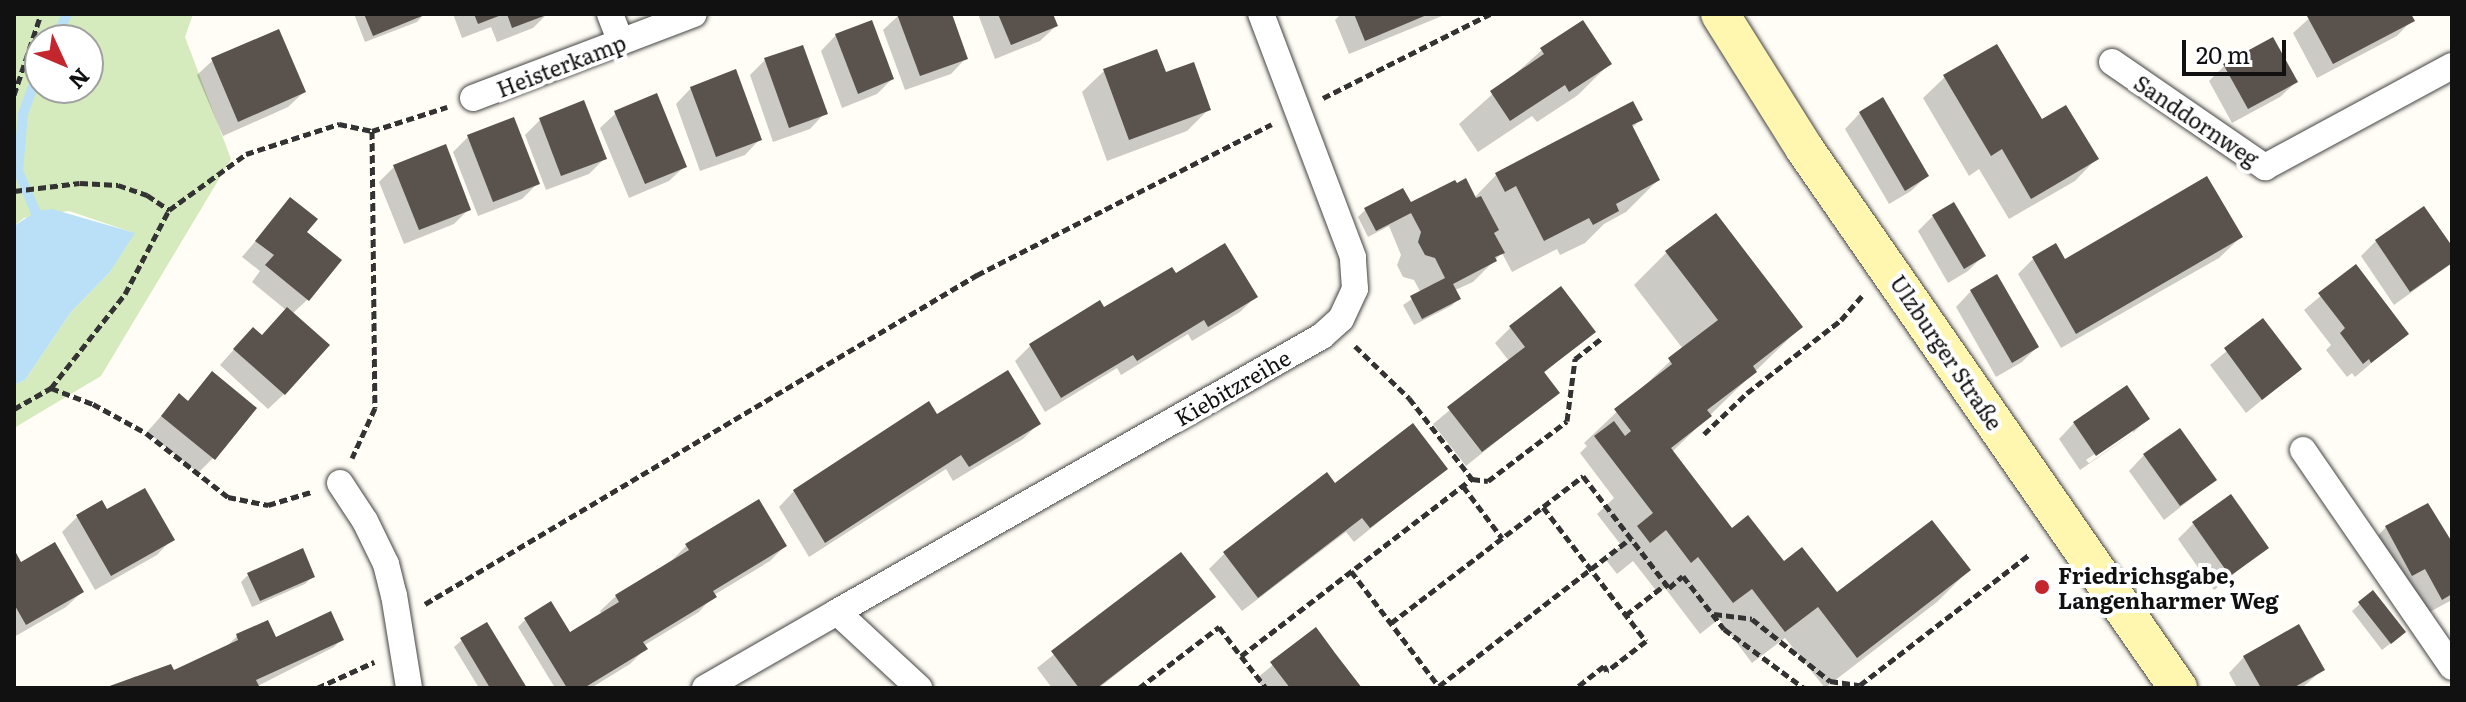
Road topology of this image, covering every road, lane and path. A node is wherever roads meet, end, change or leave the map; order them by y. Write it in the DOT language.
graph roads {
  1 [pos="41,14"];
  2 [pos="610,14"];
  3 [pos="694,14"];
  4 [pos="1261,14"];
  5 [pos="1490,14"];
  6 [pos="1720,14"];
  7 [pos="621,42"];
  8 [pos="2112,62"];
  9 [pos="2452,66"];
  10 [pos="14,95"];
  11 [pos="473,98"];
  12 [pos="1296,112"];
  13 [pos="372,131"];
  14 [pos="14,191"];
  15 [pos="169,210"];
  16 [pos="1862,296"];
  17 [pos="1334,326"];
  18 [pos="1601,339"];
  19 [pos="51,388"];
  20 [pos="14,409"];
  21 [pos="1704,434"];
  22 [pos="2303,450"];
  23 [pos="1472,479"];
  24 [pos="340,483"];
  25 [pos="1463,486"];
  26 [pos="1543,507"];
  27 [pos="1502,538"];
  28 [pos="1631,538"];
  29 [pos="2030,554"];
  30 [pos="1591,569"];
  31 [pos="1351,571"];
  32 [pos="1666,584"];
  33 [pos="837,612"];
  34 [pos="1712,614"];
  35 [pos="1626,615"];
  36 [pos="399,620"];
  37 [pos="1391,623"];
  38 [pos="403,649"];
  39 [pos="1241,656"];
  40 [pos="2452,667"];
  41 [pos="1440,687"];
  42 [pos="317,688"];
  43 [pos="409,688"];
  44 [pos="705,688"];
  45 [pos="919,688"];
  46 [pos="1139,688"];
  47 [pos="1266,688"];
  48 [pos="1576,688"];
  49 [pos="1804,688"];
  50 [pos="2178,688"];
  1 -- 10 [label="path"];
  2 -- 7 [label="street"];
  3 -- 7 [label="street, Heisterkamp"];
  4 -- 12 [label="street"];
  5 -- 12 [label="path"];
  6 -- 50 [label="main road, Ulzburger Straße"];
  7 -- 11 [label="street, Heisterkamp"];
  8 -- 9 [label="street, Sanddornweg"];
  11 -- 13 [label="path"];
  12 -- 17 [label="street"];
  12 -- 36 [label="path"];
  13 -- 15 [label="path"];
  13 -- 24 [label="path"];
  14 -- 15 [label="path"];
  15 -- 19 [label="path"];
  16 -- 21 [label="path"];
  17 -- 23 [label="path"];
  17 -- 33 [label="street, Kiebitzreihe"];
  18 -- 23 [label="path"];
  19 -- 20 [label="path"];
  19 -- 24 [label="path"];
  22 -- 40 [label="street"];
  23 -- 25 [label="path"];
  24 -- 36 [label="street"];
  25 -- 27 [label="path"];
  25 -- 31 [label="path"];
  26 -- 27 [label="path"];
  26 -- 28 [label="path"];
  26 -- 30 [label="path"];
  27 -- 37 [label="path"];
  28 -- 30 [label="path"];
  28 -- 32 [label="path"];
  29 -- 34 [label="path"];
  30 -- 35 [label="path"];
  30 -- 41 [label="path"];
  31 -- 37 [label="path"];
  31 -- 39 [label="path"];
  32 -- 34 [label="path"];
  32 -- 35 [label="path"];
  33 -- 44 [label="street, Kiebitzreihe"];
  33 -- 45 [label="street"];
  34 -- 49 [label="path"];
  35 -- 48 [label="path"];
  36 -- 38 [label="street"];
  37 -- 41 [label="path"];
  38 -- 42 [label="path"];
  38 -- 43 [label="street"];
  39 -- 46 [label="path"];
  39 -- 47 [label="path"];
}
